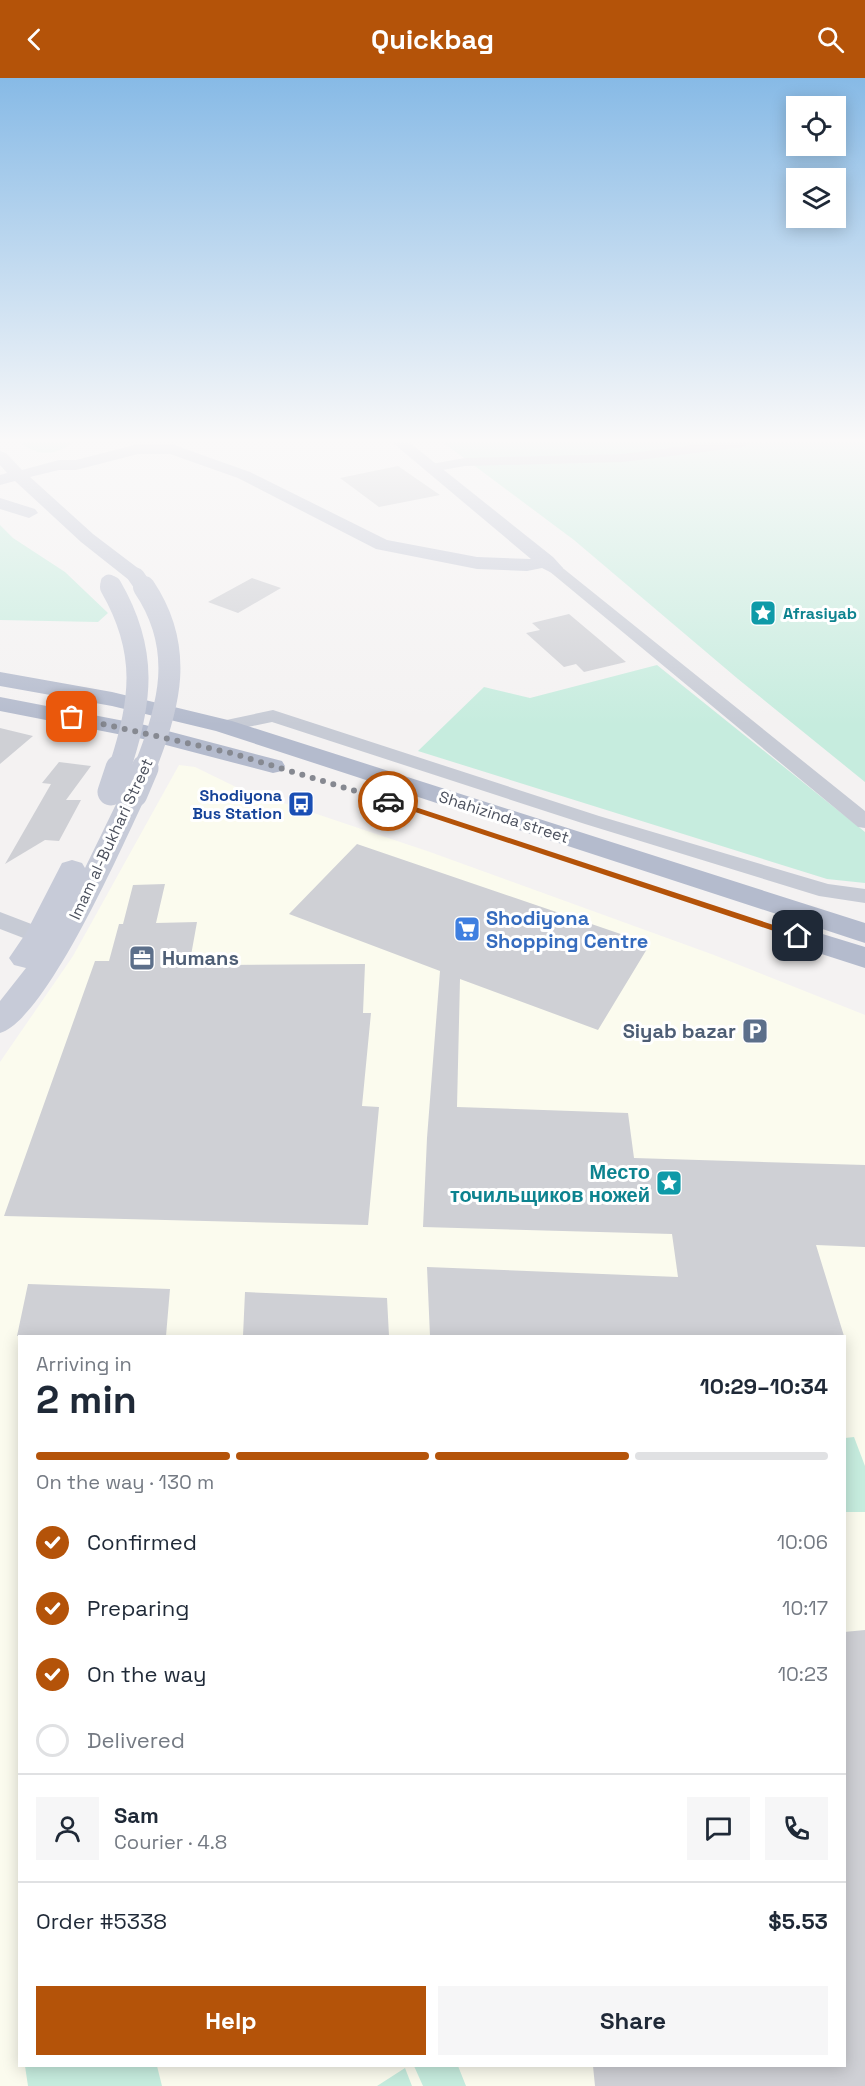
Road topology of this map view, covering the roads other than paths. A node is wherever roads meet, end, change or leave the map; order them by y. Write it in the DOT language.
graph roads {
  1 [pos="85,537"];
  2 [pos="366,537"];
  3 [pos="389,537"];
  4 [pos="516,537"];
  5 [pos="545,560"];
  6 [pos="91,568"];
  7 [pos="0,679"];
  8 [pos="0,704"];
  9 [pos="224,726"];
  10 [pos="123,793"];
  11 [pos="865,822"];
  12 [pos="79,881"];
  13 [pos="865,896"];
  14 [pos="0,920"];
  15 [pos="865,933"];
  16 [pos="39,936"];
  17 [pos="865,958"];
  18 [pos="0,991"];
  19 [pos="0,1022"];
  1 -- 10 [label="street, Imam al-Bukhari Street, bridge"];
  2 -- 5 [label="street"];
  3 -- 5 [label="street"];
  4 -- 5 [label="street"];
  5 -- 11 [label="street"];
  6 -- 10 [label="street, Imam al-Bukhari Street, bridge"];
  7 -- 9 [label="main road, Shahizinda street"];
  8 -- 17 [label="main road, Shahizinda street"];
  9 -- 13 [label="street"];
  9 -- 15 [label="main road, Shahizinda street"];
  10 -- 12 [label="street, Imam al-Bukhari Street"];
  12 -- 16 [label="street, Imam al-Bukhari Street"];
  12 -- 19 [label="street, Imam al-Bukhari Street"];
  14 -- 16 [label="street"];
  16 -- 18 [label="street, Imam al-Bukhari Street"];
}
